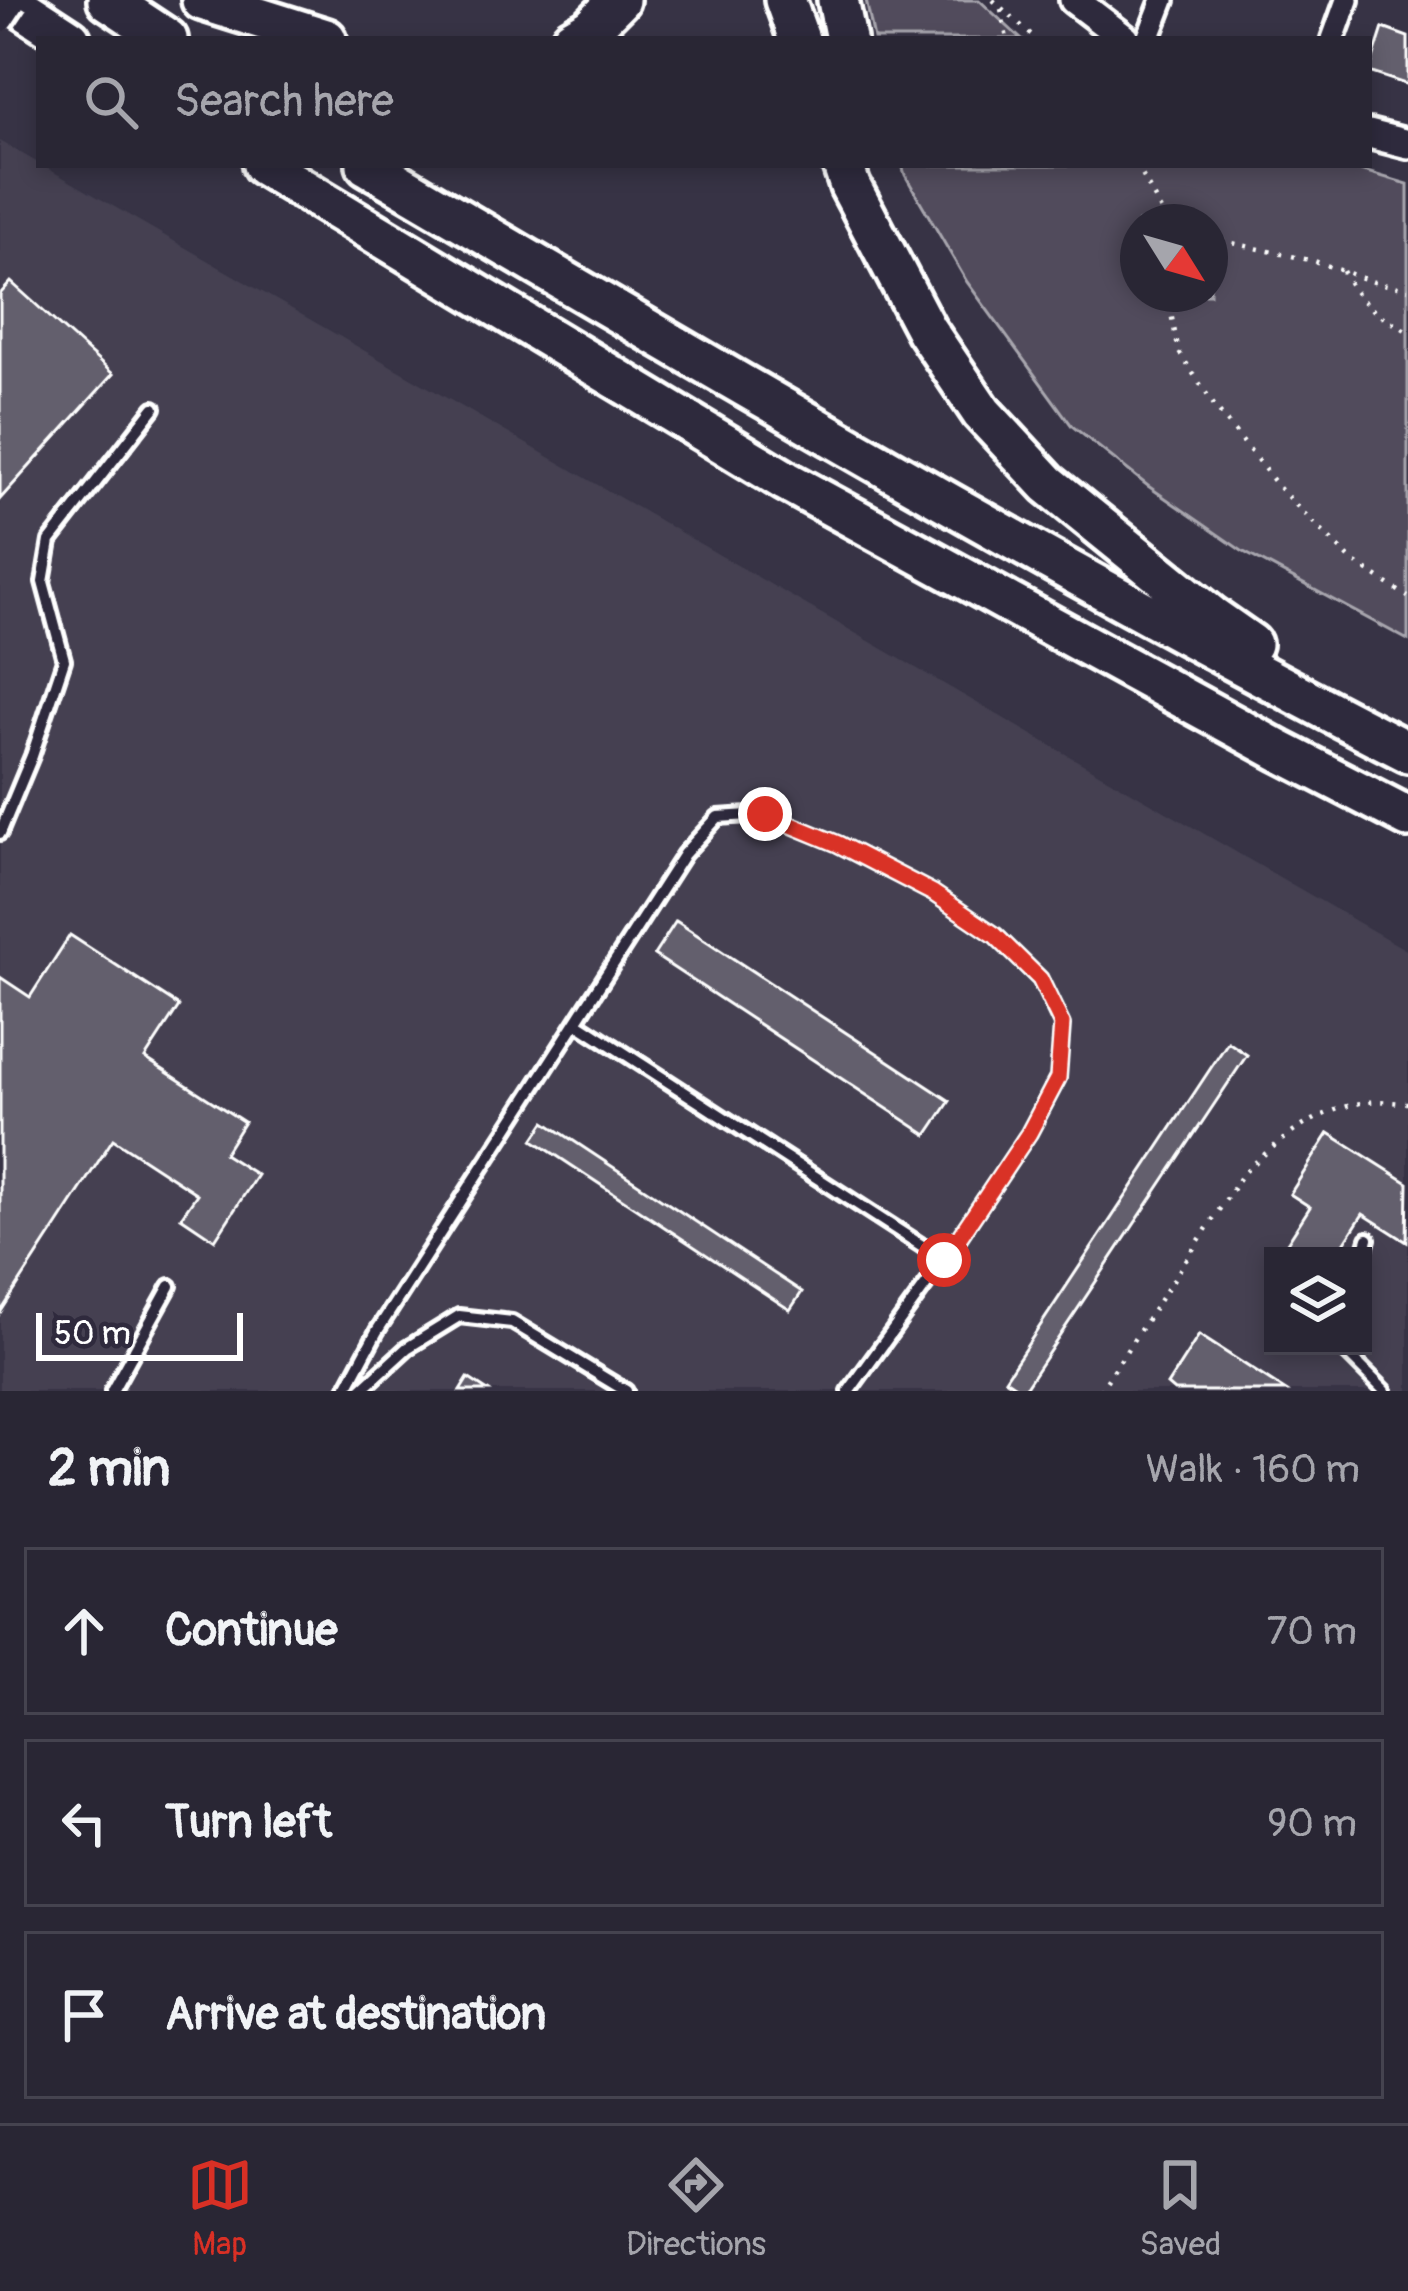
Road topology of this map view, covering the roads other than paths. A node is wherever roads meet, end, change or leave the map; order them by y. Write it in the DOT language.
graph roads {
  1 [pos="11,0"];
  2 [pos="108,0"];
  3 [pos="202,0"];
  4 [pos="619,0"];
  5 [pos="785,0"];
  6 [pos="838,0"];
  7 [pos="1074,0"];
  8 [pos="1163,0"];
  9 [pos="1347,0"];
  10 [pos="0,22"];
  11 [pos="65,36"];
  12 [pos="162,36"];
  13 [pos="316,36"];
  14 [pos="577,36"];
  15 [pos="798,36"];
  16 [pos="845,36"];
  17 [pos="1121,36"];
  18 [pos="1149,36"];
  19 [pos="1335,36"];
  20 [pos="36,44"];
  21 [pos="1372,135"];
  22 [pos="1408,144"];
  23 [pos="267,168"];
  24 [pos="372,168"];
  25 [pos="844,168"];
  26 [pos="874,168"];
  27 [pos="895,272"];
  28 [pos="154,408"];
  29 [pos="1405,751"];
  30 [pos="1408,817"];
  31 [pos="0,833"];
  32 [pos="576,1022"];
  33 [pos="1368,1238"];
  34 [pos="1366,1247"];
  35 [pos="944,1260"];
  36 [pos="170,1286"];
  37 [pos="1349,1355"];
  38 [pos="112,1391"];
  39 [pos="345,1391"];
  40 [pos="360,1391"];
  41 [pos="626,1391"];
  42 [pos="849,1391"];
  43 [pos="1385,1391"];
  1 -- 10 [label="street, bridge"];
  1 -- 11 [label="highway"];
  2 -- 12 [label="highway"];
  3 -- 13 [label="highway"];
  4 -- 14 [label="highway"];
  5 -- 15 [label="highway"];
  6 -- 16 [label="highway"];
  7 -- 17 [label="street"];
  8 -- 18 [label="street"];
  9 -- 19 [label="street"];
  10 -- 20 [label="highway"];
  21 -- 22 [label="street"];
  23 -- 30 [label="highway"];
  24 -- 29 [label="highway"];
  25 -- 27 [label="highway"];
  26 -- 27 [label="highway"];
  27 -- 29 [label="highway"];
  28 -- 31 [label="lane"];
  32 -- 35 [label="lane"];
  32 -- 35 [label="lane"];
  32 -- 39 [label="lane"];
  33 -- 34 [label="lane"];
  35 -- 42 [label="lane"];
  36 -- 38 [label="lane"];
  37 -- 43 [label="lane"];
  40 -- 41 [label="lane"];
}
